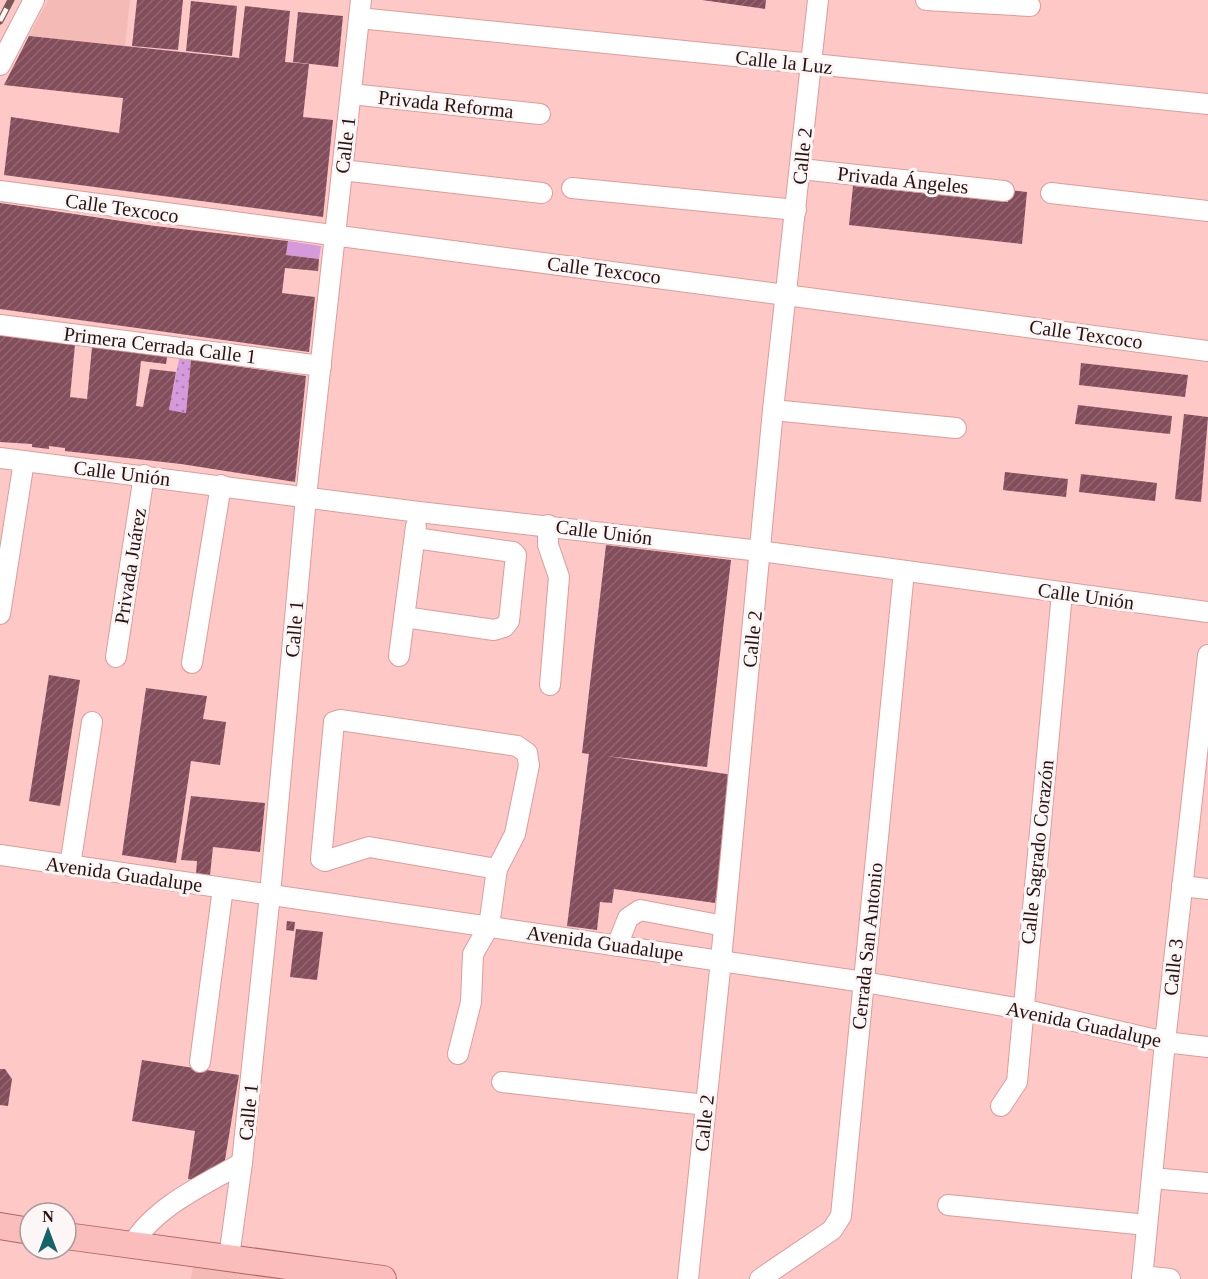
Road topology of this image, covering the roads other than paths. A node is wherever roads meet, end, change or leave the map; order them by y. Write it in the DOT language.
graph roads {
  1 [pos="34,0"];
  2 [pos="818,0"];
  3 [pos="926,0"];
  4 [pos="1030,6"];
  5 [pos="360,9"];
  6 [pos="0,65"];
  7 [pos="812,65"];
  8 [pos="351,94"];
  9 [pos="1208,104"];
  10 [pos="540,114"];
  11 [pos="801,169"];
  12 [pos="342,170"];
  13 [pos="572,188"];
  14 [pos="0,191"];
  15 [pos="1004,191"];
  16 [pos="542,193"];
  17 [pos="1051,193"];
  18 [pos="796,210"];
  19 [pos="1208,211"];
  20 [pos="336,238"];
  21 [pos="786,293"];
  22 [pos="0,325"];
  23 [pos="1208,351"];
  24 [pos="321,366"];
  25 [pos="773,410"];
  26 [pos="956,428"];
  27 [pos="0,458"];
  28 [pos="24,461"];
  29 [pos="144,475"];
  30 [pos="221,486"];
  31 [pos="306,497"];
  32 [pos="419,512"];
  33 [pos="548,525"];
  34 [pos="415,538"];
  35 [pos="760,551"];
  36 [pos="904,571"];
  37 [pos="1062,592"];
  38 [pos="1208,612"];
  39 [pos="0,614"];
  40 [pos="404,617"];
  41 [pos="1208,655"];
  42 [pos="399,656"];
  43 [pos="116,657"];
  44 [pos="192,663"];
  45 [pos="550,685"];
  46 [pos="92,722"];
  47 [pos="1199,802"];
  48 [pos="0,855"];
  49 [pos="70,866"];
  50 [pos="497,869"];
  51 [pos="1182,886"];
  52 [pos="223,888"];
  53 [pos="1208,889"];
  54 [pos="270,894"];
  55 [pos="489,926"];
  56 [pos="724,926"];
  57 [pos="617,946"];
  58 [pos="722,960"];
  59 [pos="864,982"];
  60 [pos="1022,1009"];
  61 [pos="1165,1042"];
  62 [pos="1208,1047"];
  63 [pos="458,1054"];
  64 [pos="200,1062"];
  65 [pos="502,1082"];
  66 [pos="705,1105"];
  67 [pos="1001,1107"];
  68 [pos="242,1163"];
  69 [pos="1152,1178"];
  70 [pos="1208,1183"];
  71 [pos="948,1205"];
  72 [pos="1147,1225"];
  73 [pos="0,1227"];
  74 [pos="18,1229"];
  75 [pos="78,1238"];
  76 [pos="132,1245"];
  77 [pos="229,1257"];
  78 [pos="1142,1278"];
  79 [pos="383,1279"];
  80 [pos="688,1279"];
  81 [pos="760,1279"];
  82 [pos="1170,1279"];
  1 -- 6 [label="street"];
  2 -- 7 [label="street, Calle 2"];
  3 -- 4 [label="street"];
  5 -- 7 [label="street, Calle la Luz"];
  5 -- 8 [label="street, Calle 1"];
  7 -- 9 [label="street, Calle la Luz"];
  7 -- 11 [label="street, Calle 2"];
  8 -- 10 [label="street, Privada Reforma"];
  8 -- 12 [label="street, Calle 1"];
  11 -- 15 [label="street, Privada Ángeles"];
  11 -- 18 [label="street, Calle 2"];
  12 -- 16 [label="street"];
  12 -- 20 [label="street, Calle 1"];
  13 -- 18 [label="street"];
  14 -- 20 [label="street, Calle Texcoco"];
  17 -- 19 [label="street"];
  18 -- 21 [label="street, Calle 2"];
  20 -- 21 [label="street, Calle Texcoco"];
  20 -- 24 [label="street, Calle 1"];
  21 -- 23 [label="street, Calle Texcoco"];
  21 -- 25 [label="street, Calle 2"];
  22 -- 24 [label="street, Primera Cerrada Calle 1"];
  24 -- 31 [label="street, Calle 1"];
  25 -- 26 [label="street"];
  25 -- 35 [label="street, Calle 2"];
  27 -- 28 [label="street, Calle Unión"];
  28 -- 29 [label="street, Calle Unión"];
  28 -- 39 [label="street"];
  29 -- 30 [label="street, Calle Unión"];
  29 -- 43 [label="street, Privada Juárez"];
  30 -- 31 [label="street, Calle Unión"];
  30 -- 44 [label="street"];
  31 -- 32 [label="street, Calle Unión"];
  31 -- 54 [label="street, Calle 1"];
  32 -- 33 [label="street, Calle Unión"];
  32 -- 34 [label="street"];
  33 -- 35 [label="street, Calle Unión"];
  33 -- 45 [label="street"];
  34 -- 40 [label="street"];
  34 -- 40 [label="street"];
  35 -- 36 [label="street, Calle Unión"];
  35 -- 56 [label="street, Calle 2"];
  36 -- 37 [label="street, Calle Unión"];
  36 -- 59 [label="street, Cerrada San Antonio"];
  37 -- 38 [label="street, Calle Unión"];
  37 -- 60 [label="street, Calle Sagrado Corazón"];
  40 -- 42 [label="street"];
  41 -- 47 [label="street, Calle 3"];
  46 -- 49 [label="street"];
  47 -- 51 [label="street, Calle 3"];
  48 -- 49 [label="street, Avenida Guadalupe"];
  49 -- 52 [label="street, Avenida Guadalupe"];
  50 -- 50 [label="street"];
  50 -- 55 [label="street"];
  51 -- 53 [label="street"];
  51 -- 61 [label="street, Calle 3"];
  52 -- 54 [label="street, Avenida Guadalupe"];
  52 -- 64 [label="street"];
  54 -- 55 [label="street, Avenida Guadalupe"];
  54 -- 68 [label="street, Calle 1"];
  55 -- 57 [label="street, Avenida Guadalupe"];
  55 -- 63 [label="street"];
  56 -- 57 [label="street"];
  56 -- 58 [label="street, Calle 2"];
  57 -- 58 [label="street, Avenida Guadalupe"];
  58 -- 59 [label="street, Avenida Guadalupe"];
  58 -- 66 [label="street, Calle 2"];
  59 -- 60 [label="street, Avenida Guadalupe"];
  59 -- 81 [label="street, Cerrada San Antonio"];
  60 -- 61 [label="street, Avenida Guadalupe"];
  60 -- 67 [label="street, Calle Sagrado Corazón"];
  61 -- 62 [label="street, Avenida Guadalupe"];
  61 -- 69 [label="street, Calle 3"];
  65 -- 66 [label="street"];
  66 -- 80 [label="street, Calle 2"];
  68 -- 76 [label="street"];
  68 -- 77 [label="street, Calle 1"];
  69 -- 70 [label="street"];
  69 -- 72 [label="street, Calle 3"];
  71 -- 72 [label="street"];
  72 -- 78 [label="street, Calle 3"];
  73 -- 74 [label="main road"];
  75 -- 76 [label="main road"];
  76 -- 77 [label="main road"];
  77 -- 79 [label="main road"];
  78 -- 82 [label="street"];
}
